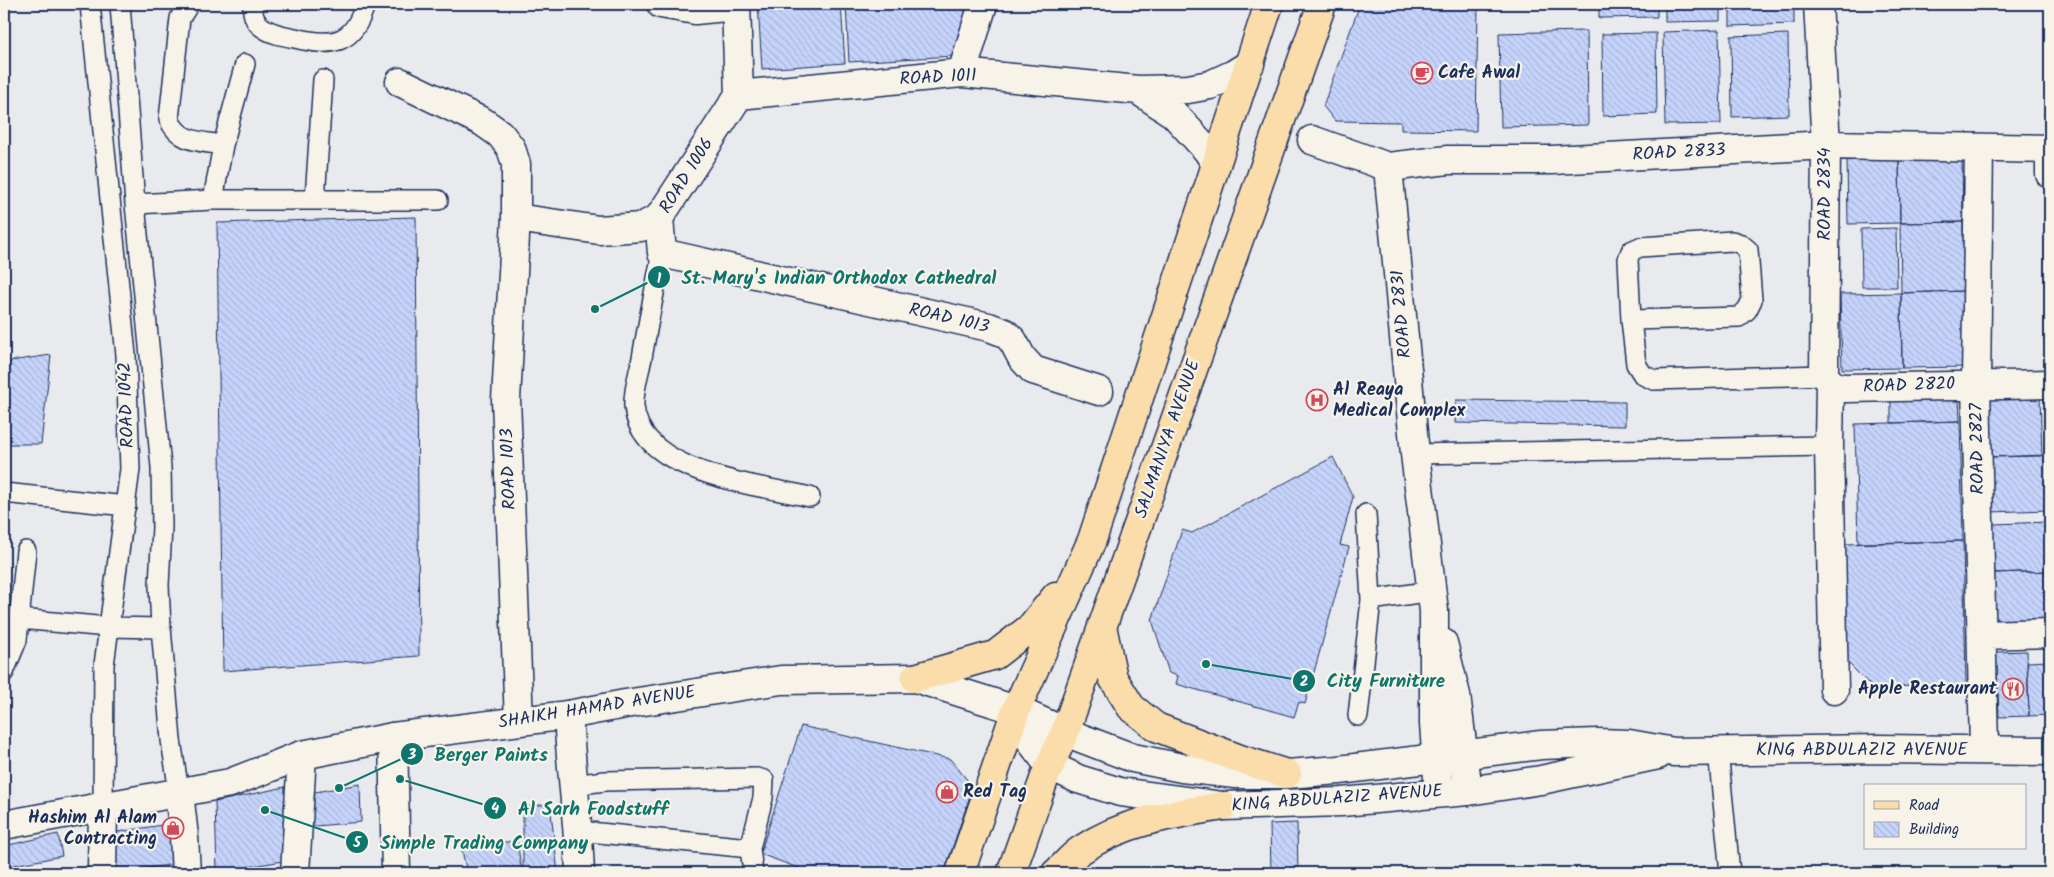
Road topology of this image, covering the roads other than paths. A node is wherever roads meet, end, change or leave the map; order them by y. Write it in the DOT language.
graph roads {
  1 [pos="90,4"];
  2 [pos="120,4"];
  3 [pos="190,4"];
  4 [pos="254,4"];
  5 [pos="365,4"];
  6 [pos="661,4"];
  7 [pos="983,4"];
  8 [pos="1269,4"];
  9 [pos="1322,4"];
  10 [pos="1818,4"];
  11 [pos="736,5"];
  12 [pos="244,64"];
  13 [pos="1250,64"];
  14 [pos="962,73"];
  15 [pos="323,80"];
  16 [pos="400,82"];
  17 [pos="1138,90"];
  18 [pos="739,95"];
  19 [pos="1312,140"];
  20 [pos="223,145"];
  21 [pos="1826,145"];
  22 [pos="1979,148"];
  23 [pos="2050,149"];
  24 [pos="1216,164"];
  25 [pos="1388,167"];
  26 [pos="2050,174"];
  27 [pos="315,199"];
  28 [pos="212,200"];
  29 [pos="438,200"];
  30 [pos="135,204"];
  31 [pos="516,218"];
  32 [pos="660,218"];
  33 [pos="662,253"];
  34 [pos="1631,320"];
  35 [pos="1827,379"];
  36 [pos="1976,384"];
  37 [pos="2050,384"];
  38 [pos="1099,392"];
  39 [pos="1829,446"];
  40 [pos="1415,454"];
  41 [pos="4,493"];
  42 [pos="810,497"];
  43 [pos="126,506"];
  44 [pos="1366,514"];
  45 [pos="1092,540"];
  46 [pos="26,551"];
  47 [pos="1371,600"];
  48 [pos="1433,601"];
  49 [pos="20,619"];
  50 [pos="1102,626"];
  51 [pos="108,627"];
  52 [pos="161,628"];
  53 [pos="2050,633"];
  54 [pos="1982,635"];
  55 [pos="4,672"];
  56 [pos="915,678"];
  57 [pos="1834,690"];
  58 [pos="1016,710"];
  59 [pos="568,715"];
  60 [pos="1358,716"];
  61 [pos="518,721"];
  62 [pos="1065,732"];
  63 [pos="393,737"];
  64 [pos="1984,750"];
  65 [pos="1718,751"];
  66 [pos="2050,751"];
  67 [pos="1674,752"];
  68 [pos="1465,754"];
  69 [pos="302,755"];
  70 [pos="1437,758"];
  71 [pos="1050,765"];
  72 [pos="1287,774"];
  73 [pos="572,786"];
  74 [pos="1468,791"];
  75 [pos="179,792"];
  76 [pos="1439,793"];
  77 [pos="1223,806"];
  78 [pos="103,807"];
  79 [pos="4,825"];
  80 [pos="579,831"];
  81 [pos="750,848"];
  82 [pos="102,873"];
  83 [pos="186,873"];
  84 [pos="295,873"];
  85 [pos="396,873"];
  86 [pos="580,873"];
  87 [pos="753,873"];
  88 [pos="960,873"];
  89 [pos="1011,873"];
  90 [pos="1056,873"];
  91 [pos="1730,873"];
  1 -- 43 [label="lane, ROAD 1042"];
  2 -- 30 [label="lane, ROAD 1042"];
  3 -- 20 [label="lane"];
  4 -- 5 [label="lane"];
  6 -- 11 [label="street"];
  7 -- 14 [label="street"];
  8 -- 13 [label="main road"];
  9 -- 50 [label="main road, SALMANIYA AVENUE"];
  10 -- 21 [label="street, ROAD 2834"];
  11 -- 18 [label="street"];
  12 -- 20 [label="lane"];
  13 -- 17 [label="street, ROAD 1011"];
  13 -- 24 [label="main road"];
  14 -- 17 [label="street, ROAD 1011"];
  14 -- 18 [label="street, ROAD 1011"];
  15 -- 27 [label="lane"];
  16 -- 31 [label="street, ROAD 1013"];
  17 -- 24 [label="street, ROAD 1011"];
  18 -- 32 [label="street, ROAD 1006"];
  19 -- 25 [label="street, ROAD 2833"];
  20 -- 28 [label="lane"];
  21 -- 22 [label="street, ROAD 2833"];
  21 -- 25 [label="street, ROAD 2833"];
  21 -- 35 [label="street, ROAD 2834"];
  22 -- 23 [label="street, ROAD 2833"];
  22 -- 36 [label="street, ROAD 2827"];
  23 -- 26 [label="street"];
  24 -- 45 [label="main road"];
  25 -- 40 [label="street, ROAD 2831"];
  27 -- 28 [label="lane"];
  27 -- 29 [label="lane"];
  28 -- 30 [label="lane"];
  30 -- 52 [label="lane, ROAD 1042"];
  31 -- 32 [label="street"];
  31 -- 61 [label="street, ROAD 1013"];
  32 -- 33 [label="street, ROAD 1006"];
  33 -- 38 [label="street, ROAD 1013"];
  33 -- 42 [label="lane, ROAD 1006"];
  34 -- 34 [label="lane"];
  34 -- 35 [label="lane"];
  35 -- 36 [label="street, ROAD 2820"];
  35 -- 39 [label="street, ROAD 2834"];
  36 -- 37 [label="street, ROAD 2820"];
  36 -- 54 [label="street, ROAD 2827"];
  39 -- 40 [label="lane"];
  39 -- 57 [label="street, ROAD 2834"];
  40 -- 48 [label="street, ROAD 2831"];
  41 -- 43 [label="lane"];
  43 -- 51 [label="lane, ROAD 1042"];
  44 -- 47 [label="lane"];
  45 -- 56 [label="main road"];
  45 -- 58 [label="main road"];
  46 -- 49 [label="lane"];
  47 -- 48 [label="lane"];
  47 -- 60 [label="lane"];
  48 -- 68 [label="street"];
  48 -- 70 [label="street"];
  49 -- 51 [label="lane"];
  49 -- 55 [label="lane"];
  50 -- 62 [label="main road, SALMANIYA AVENUE"];
  50 -- 72 [label="main road"];
  51 -- 52 [label="lane"];
  51 -- 78 [label="lane, ROAD 1042"];
  52 -- 75 [label="lane, ROAD 1042"];
  53 -- 54 [label="street"];
  54 -- 64 [label="street, ROAD 2827"];
  56 -- 58 [label="street, SHAIKH HAMAD AVENUE"];
  56 -- 59 [label="street, SHAIKH HAMAD AVENUE"];
  58 -- 62 [label="street, KING ABDULAZIZ AVENUE"];
  58 -- 71 [label="street, KING ABDULAZIZ AVENUE"];
  58 -- 88 [label="main road"];
  59 -- 61 [label="street, SHAIKH HAMAD AVENUE"];
  59 -- 73 [label="street"];
  61 -- 63 [label="street, SHAIKH HAMAD AVENUE"];
  62 -- 71 [label="main road, SALMANIYA AVENUE"];
  62 -- 72 [label="street, KING ABDULAZIZ AVENUE"];
  63 -- 69 [label="street, SHAIKH HAMAD AVENUE"];
  63 -- 85 [label="street"];
  64 -- 65 [label="street, KING ABDULAZIZ AVENUE"];
  64 -- 66 [label="street, KING ABDULAZIZ AVENUE"];
  65 -- 67 [label="street, KING ABDULAZIZ AVENUE"];
  65 -- 91 [label="lane"];
  67 -- 68 [label="street, KING ABDULAZIZ AVENUE"];
  67 -- 74 [label="street, KING ABDULAZIZ AVENUE"];
  68 -- 70 [label="street, KING ABDULAZIZ AVENUE"];
  68 -- 74 [label="street"];
  69 -- 75 [label="street, SHAIKH HAMAD AVENUE"];
  69 -- 84 [label="street"];
  70 -- 72 [label="street, KING ABDULAZIZ AVENUE"];
  70 -- 76 [label="street"];
  71 -- 77 [label="street, KING ABDULAZIZ AVENUE"];
  71 -- 89 [label="main road, SALMANIYA AVENUE"];
  73 -- 80 [label="street"];
  73 -- 81 [label="lane"];
  74 -- 76 [label="street, KING ABDULAZIZ AVENUE"];
  75 -- 78 [label="street, SHAIKH HAMAD AVENUE"];
  75 -- 83 [label="street"];
  76 -- 77 [label="street, KING ABDULAZIZ AVENUE"];
  77 -- 90 [label="main road"];
  78 -- 79 [label="street, SHAIKH HAMAD AVENUE"];
  78 -- 82 [label="street"];
  80 -- 81 [label="lane"];
  80 -- 86 [label="street"];
  81 -- 87 [label="lane"];
}
